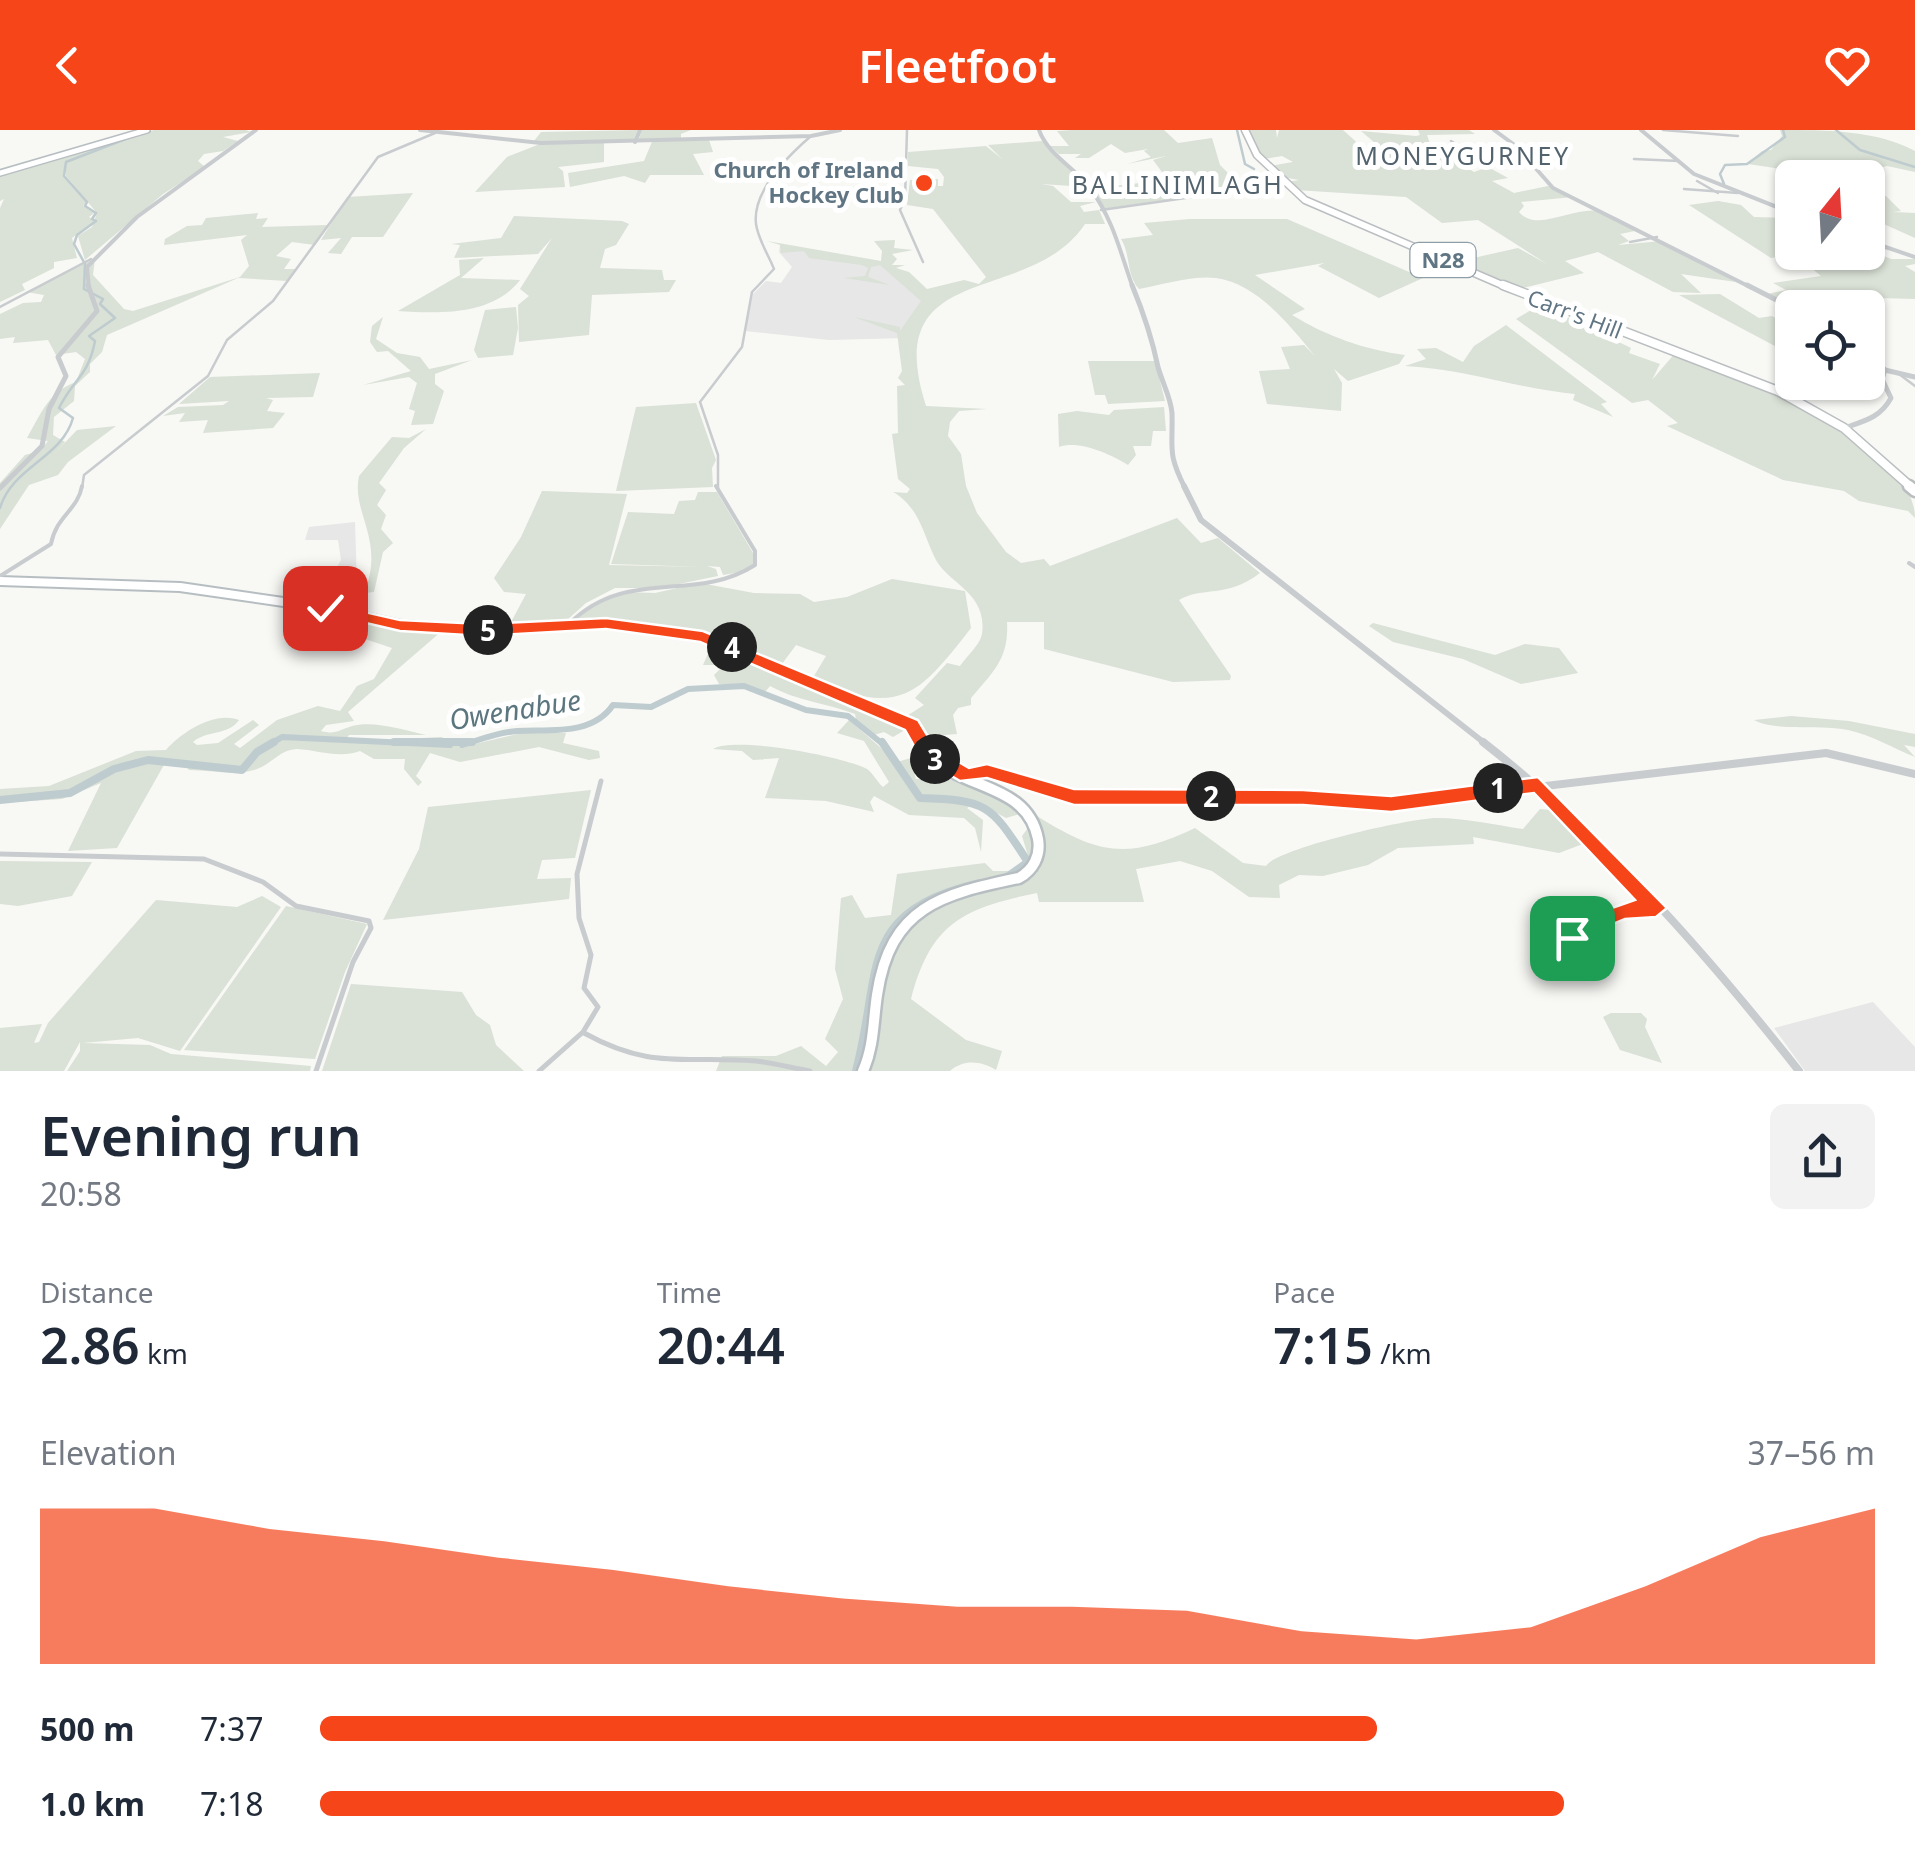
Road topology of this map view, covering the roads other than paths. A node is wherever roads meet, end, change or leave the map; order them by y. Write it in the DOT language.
graph roads {
  1 [pos="147,130"];
  2 [pos="256,130"];
  3 [pos="420,130"];
  4 [pos="440,130"];
  5 [pos="640,130"];
  6 [pos="840,130"];
  7 [pos="907,130"];
  8 [pos="1039,130"];
  9 [pos="1245,130"];
  10 [pos="1494,130"];
  11 [pos="1642,130"];
  12 [pos="1663,130"];
  13 [pos="811,136"];
  14 [pos="1738,136"];
  15 [pos="635,142"];
  16 [pos="1634,159"];
  17 [pos="1678,161"];
  18 [pos="0,173"];
  19 [pos="1700,182"];
  20 [pos="1285,184"];
  21 [pos="1684,189"];
  22 [pos="1738,192"];
  23 [pos="1718,193"];
  24 [pos="1775,206"];
  25 [pos="1100,210"];
  26 [pos="1657,237"];
  27 [pos="1630,242"];
  28 [pos="1885,247"];
  29 [pos="1915,257"];
  30 [pos="86,260"];
  31 [pos="923,262"];
  32 [pos="1775,299"];
  33 [pos="0,308"];
  34 [pos="1885,370"];
  35 [pos="1899,373"];
  36 [pos="1915,377"];
  37 [pos="1885,385"];
  38 [pos="1915,386"];
  39 [pos="1844,428"];
  40 [pos="0,488"];
  41 [pos="1915,491"];
  42 [pos="1909,563"];
  43 [pos="1915,567"];
  44 [pos="0,578"];
  45 [pos="323,598"];
  46 [pos="316,607"];
  47 [pos="569,624"];
  48 [pos="1915,774"];
  49 [pos="967,776"];
  50 [pos="600,781"];
  51 [pos="1538,785"];
  52 [pos="0,854"];
  53 [pos="1656,908"];
  54 [pos="1572,938"];
  55 [pos="583,1032"];
  56 [pos="316,1071"];
  57 [pos="539,1071"];
  58 [pos="810,1071"];
  59 [pos="864,1071"];
  60 [pos="1800,1071"];
  1 -- 18 [label="main road"];
  2 -- 30 [label="street"];
  3 -- 4 [label="street"];
  4 -- 15 [label="street"];
  4 -- 44 [label="street"];
  5 -- 15 [label="street"];
  6 -- 13 [label="street"];
  7 -- 31 [label="street"];
  8 -- 25 [label="street"];
  9 -- 20 [label="highway, Carr's Hill / N28"];
  10 -- 26 [label="street"];
  11 -- 17 [label="street"];
  12 -- 14 [label="street"];
  13 -- 15 [label="street"];
  13 -- 47 [label="street"];
  16 -- 17 [label="street"];
  17 -- 22 [label="street"];
  19 -- 23 [label="street"];
  20 -- 25 [label="street"];
  20 -- 39 [label="highway, Carr's Hill / N28"];
  21 -- 23 [label="street"];
  22 -- 23 [label="street"];
  22 -- 24 [label="street"];
  25 -- 51 [label="street"];
  26 -- 27 [label="street"];
  26 -- 32 [label="street"];
  28 -- 29 [label="street"];
  30 -- 33 [label="street"];
  30 -- 40 [label="street"];
  34 -- 35 [label="street"];
  35 -- 36 [label="street"];
  35 -- 38 [label="street"];
  37 -- 39 [label="street"];
  39 -- 41 [label="highway, Carr's Hill / N28"];
  42 -- 43 [label="street"];
  44 -- 46 [label="main road"];
  45 -- 46 [label="street"];
  46 -- 47 [label="main road"];
  47 -- 49 [label="main road"];
  48 -- 51 [label="street"];
  49 -- 51 [label="street"];
  49 -- 59 [label="main road"];
  50 -- 55 [label="street"];
  51 -- 53 [label="street"];
  52 -- 56 [label="street"];
  53 -- 54 [label="street"];
  53 -- 60 [label="street"];
  55 -- 57 [label="street"];
  55 -- 58 [label="street"];
}
